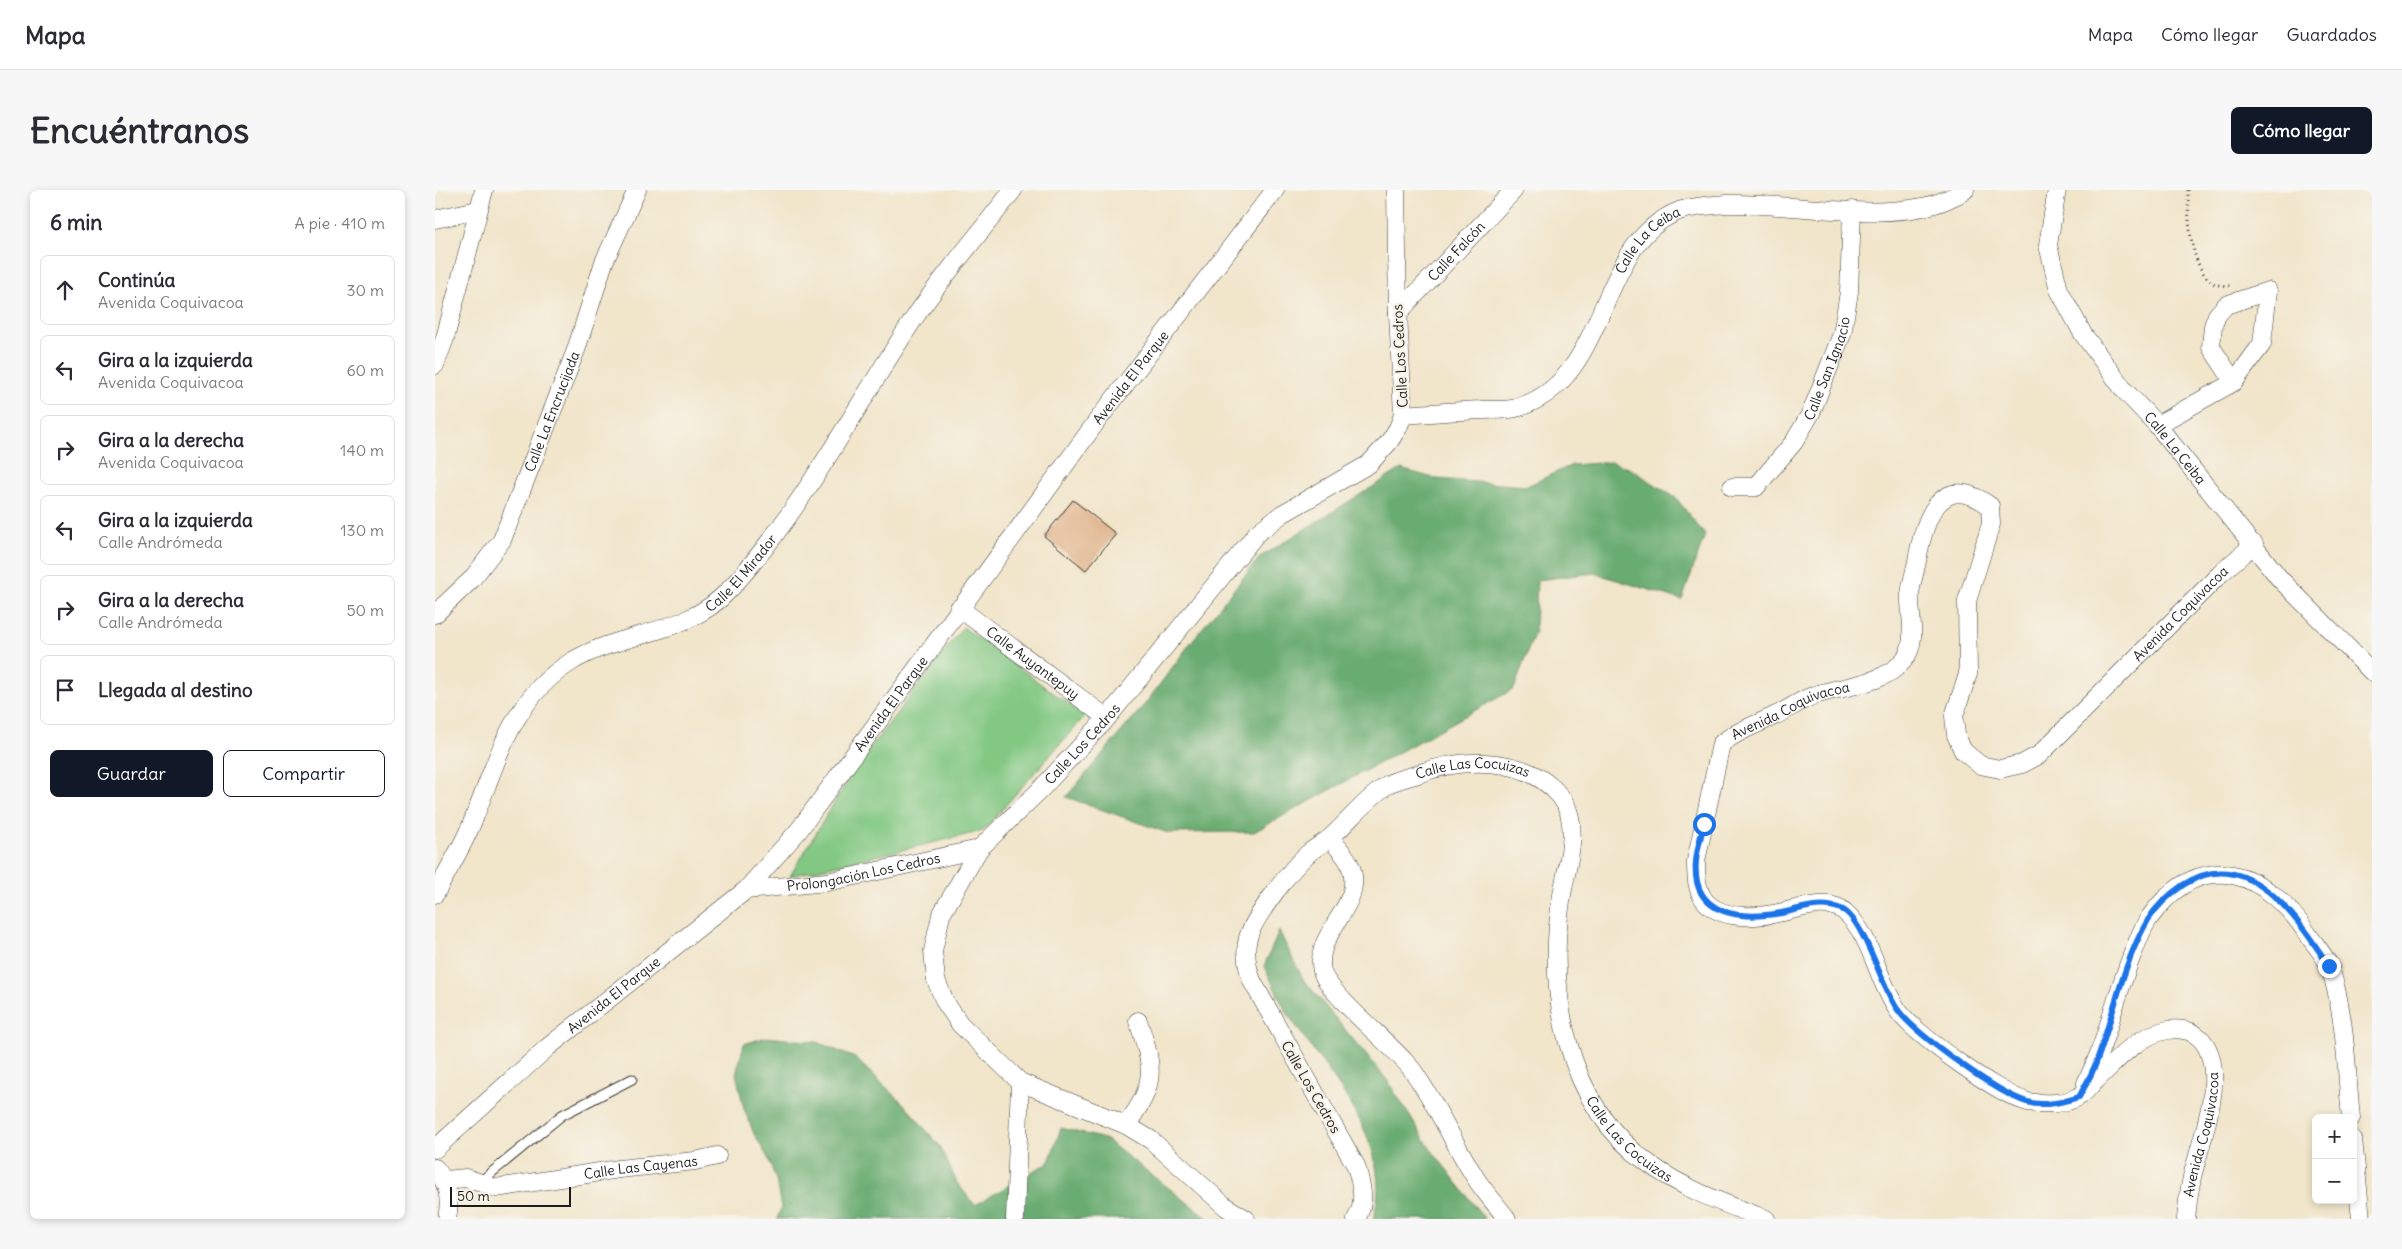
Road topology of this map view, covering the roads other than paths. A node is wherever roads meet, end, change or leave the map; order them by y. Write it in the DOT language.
graph roads {
  1 [pos="484,190"];
  2 [pos="637,190"];
  3 [pos="1013,190"];
  4 [pos="1275,190"];
  5 [pos="1396,190"];
  6 [pos="1514,190"];
  7 [pos="1965,190"];
  8 [pos="2057,190"];
  9 [pos="478,210"];
  10 [pos="1852,210"];
  11 [pos="435,219"];
  12 [pos="1398,313"];
  13 [pos="435,365"];
  14 [pos="2234,382"];
  15 [pos="1403,415"];
  16 [pos="2157,425"];
  17 [pos="1732,487"];
  18 [pos="2254,544"];
  19 [pos="959,608"];
  20 [pos="435,614"];
  21 [pos="2372,672"];
  22 [pos="1107,718"];
  23 [pos="1330,838"];
  24 [pos="979,849"];
  25 [pos="746,890"];
  26 [pos="435,894"];
  27 [pos="1138,1021"];
  28 [pos="632,1079"];
  29 [pos="1019,1082"];
  30 [pos="2079,1097"];
  31 [pos="2351,1114"];
  32 [pos="1125,1125"];
  33 [pos="435,1149"];
  34 [pos="717,1156"];
  35 [pos="2355,1159"];
  36 [pos="440,1174"];
  37 [pos="480,1183"];
  38 [pos="447,1219"];
  39 [pos="1015,1219"];
  40 [pos="1246,1219"];
  41 [pos="1356,1219"];
  42 [pos="1507,1219"];
  43 [pos="1766,1219"];
  44 [pos="2186,1219"];
  45 [pos="2361,1219"];
  1 -- 9 [label="street"];
  2 -- 20 [label="street, Calle La Encrucijada"];
  3 -- 26 [label="street, Calle El Mirador"];
  4 -- 19 [label="street, Avenida El Parque"];
  5 -- 12 [label="street, Calle Los Cedros"];
  6 -- 12 [label="street, Calle Falcón"];
  7 -- 10 [label="street, Calle La Ceiba"];
  8 -- 16 [label="street, Calle La Ceiba"];
  9 -- 11 [label="street"];
  9 -- 13 [label="street"];
  10 -- 15 [label="street, Calle La Ceiba"];
  10 -- 17 [label="street, Calle San Ignacio"];
  12 -- 15 [label="street, Calle Los Cedros"];
  14 -- 14 [label="street"];
  14 -- 16 [label="street"];
  15 -- 22 [label="street, Calle Los Cedros"];
  16 -- 18 [label="street, Calle La Ceiba"];
  18 -- 21 [label="street, Calle La Ceiba"];
  18 -- 30 [label="street, Avenida Coquivacoa"];
  19 -- 22 [label="street, Calle Auyantepuy"];
  19 -- 25 [label="street, Avenida El Parque"];
  22 -- 24 [label="street, Calle Los Cedros"];
  23 -- 41 [label="street, Calle Los Cedros"];
  23 -- 42 [label="street"];
  23 -- 43 [label="street, Calle Las Cocuizas"];
  24 -- 25 [label="street, Prolongación Los Cedros"];
  24 -- 29 [label="street, Calle Los Cedros"];
  25 -- 33 [label="street, Avenida El Parque"];
  27 -- 32 [label="street"];
  28 -- 37 [label="lane"];
  29 -- 32 [label="street, Calle Los Cedros"];
  29 -- 39 [label="street"];
  30 -- 31 [label="street"];
  30 -- 44 [label="street, Avenida Coquivacoa"];
  32 -- 40 [label="street, Calle Los Cedros"];
  34 -- 37 [label="street, Calle Las Cayenas"];
  35 -- 45 [label="street"];
  36 -- 37 [label="street, Calle Las Cayenas"];
  36 -- 38 [label="street"];
}
